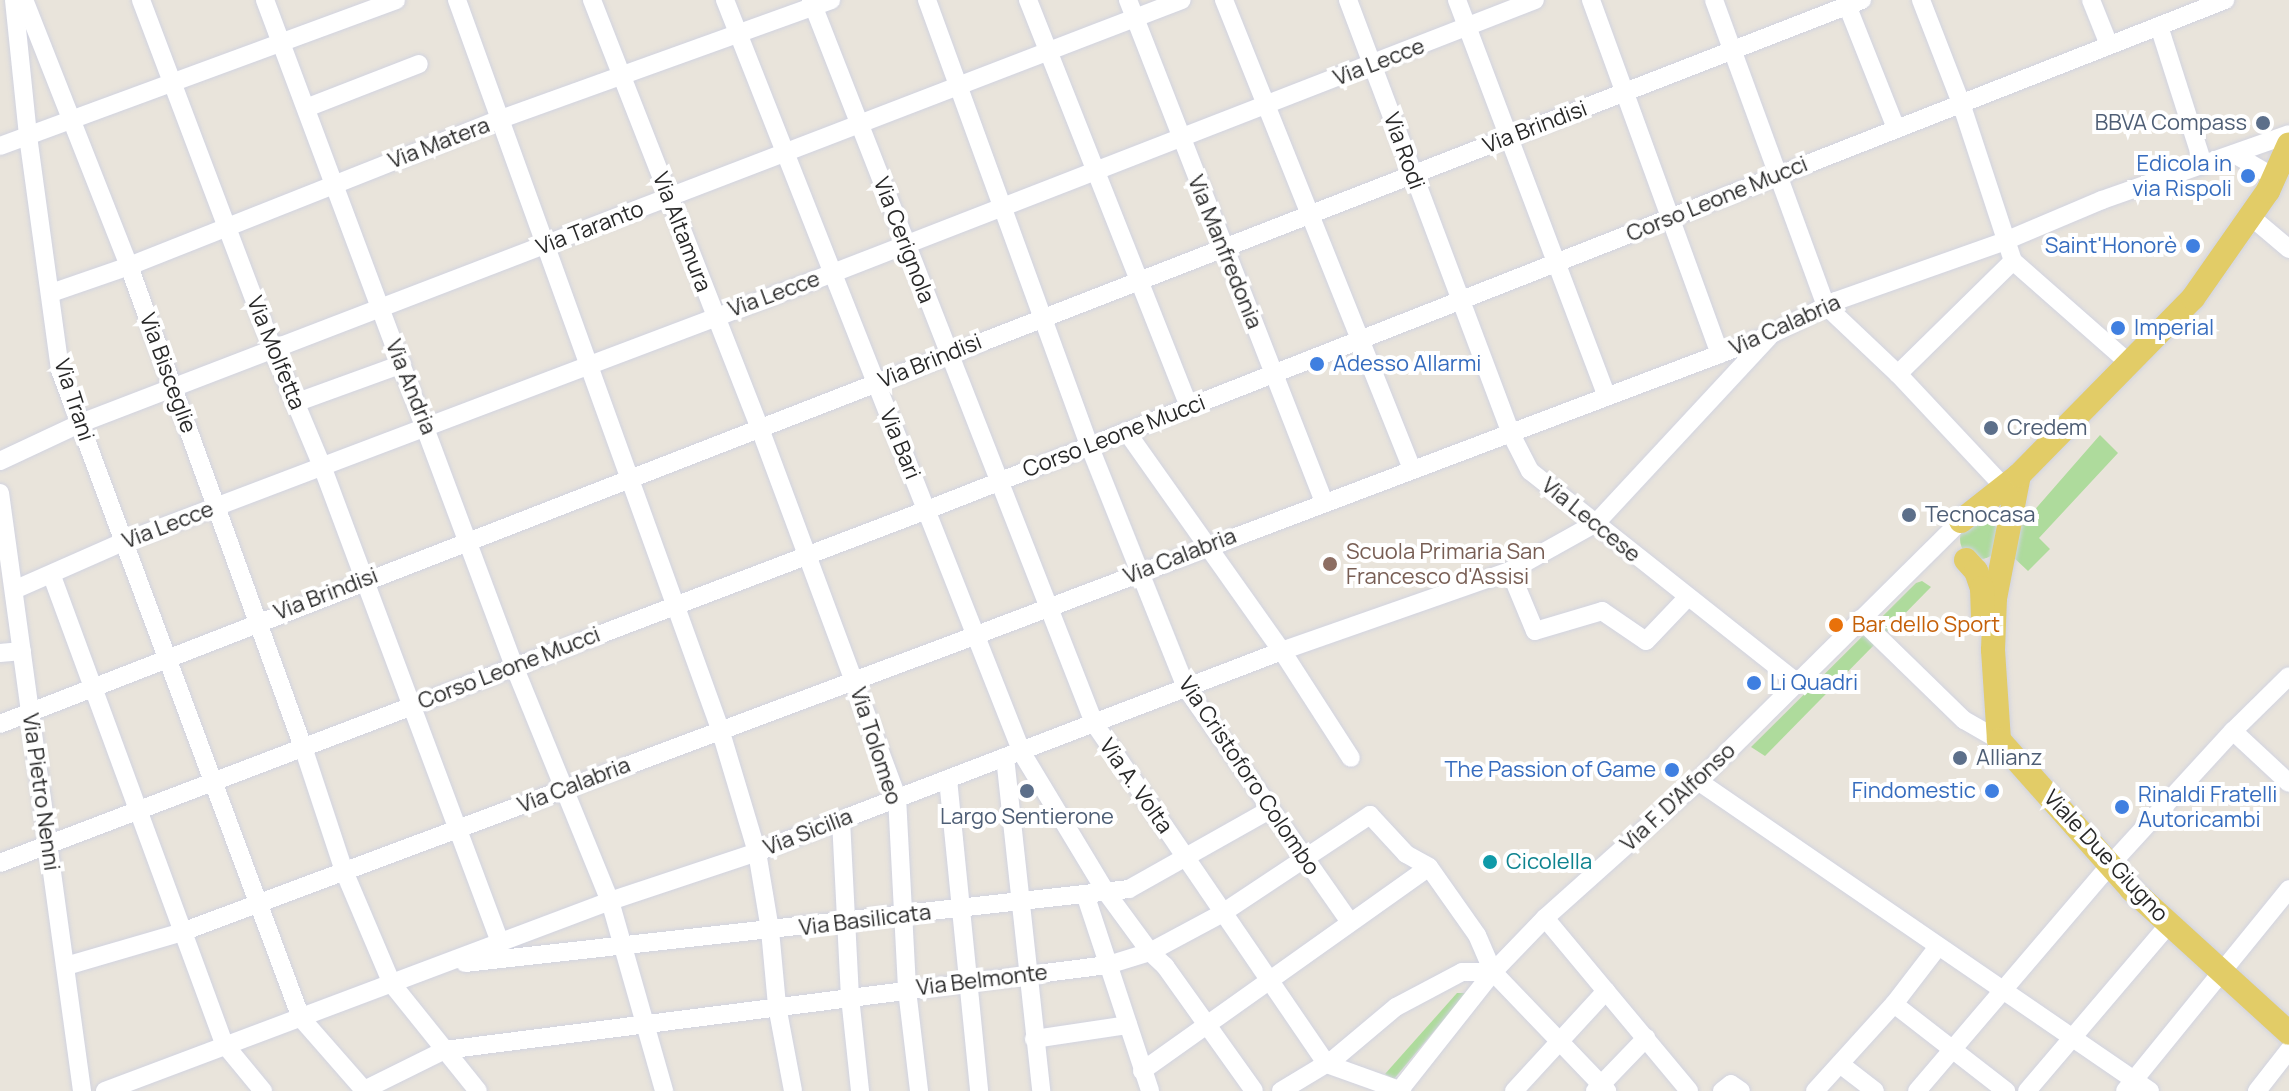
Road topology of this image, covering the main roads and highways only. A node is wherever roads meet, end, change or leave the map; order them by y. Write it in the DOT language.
graph roads {
  1 [pos="2289,144"];
  2 [pos="2012,481"];
  3 [pos="1961,521"];
  4 [pos="2005,541"];
  5 [pos="1966,560"];
  6 [pos="1999,740"];
  7 [pos="2289,1033"];
  1 -- 2 [label="main road"];
  2 -- 3 [label="main road"];
  2 -- 4 [label="main road"];
  3 -- 4 [label="main road"];
  3 -- 5 [label="main road"];
  4 -- 5 [label="main road"];
  4 -- 6 [label="main road"];
  5 -- 6 [label="main road"];
  6 -- 7 [label="main road, Viale Due Giugno"];
}
